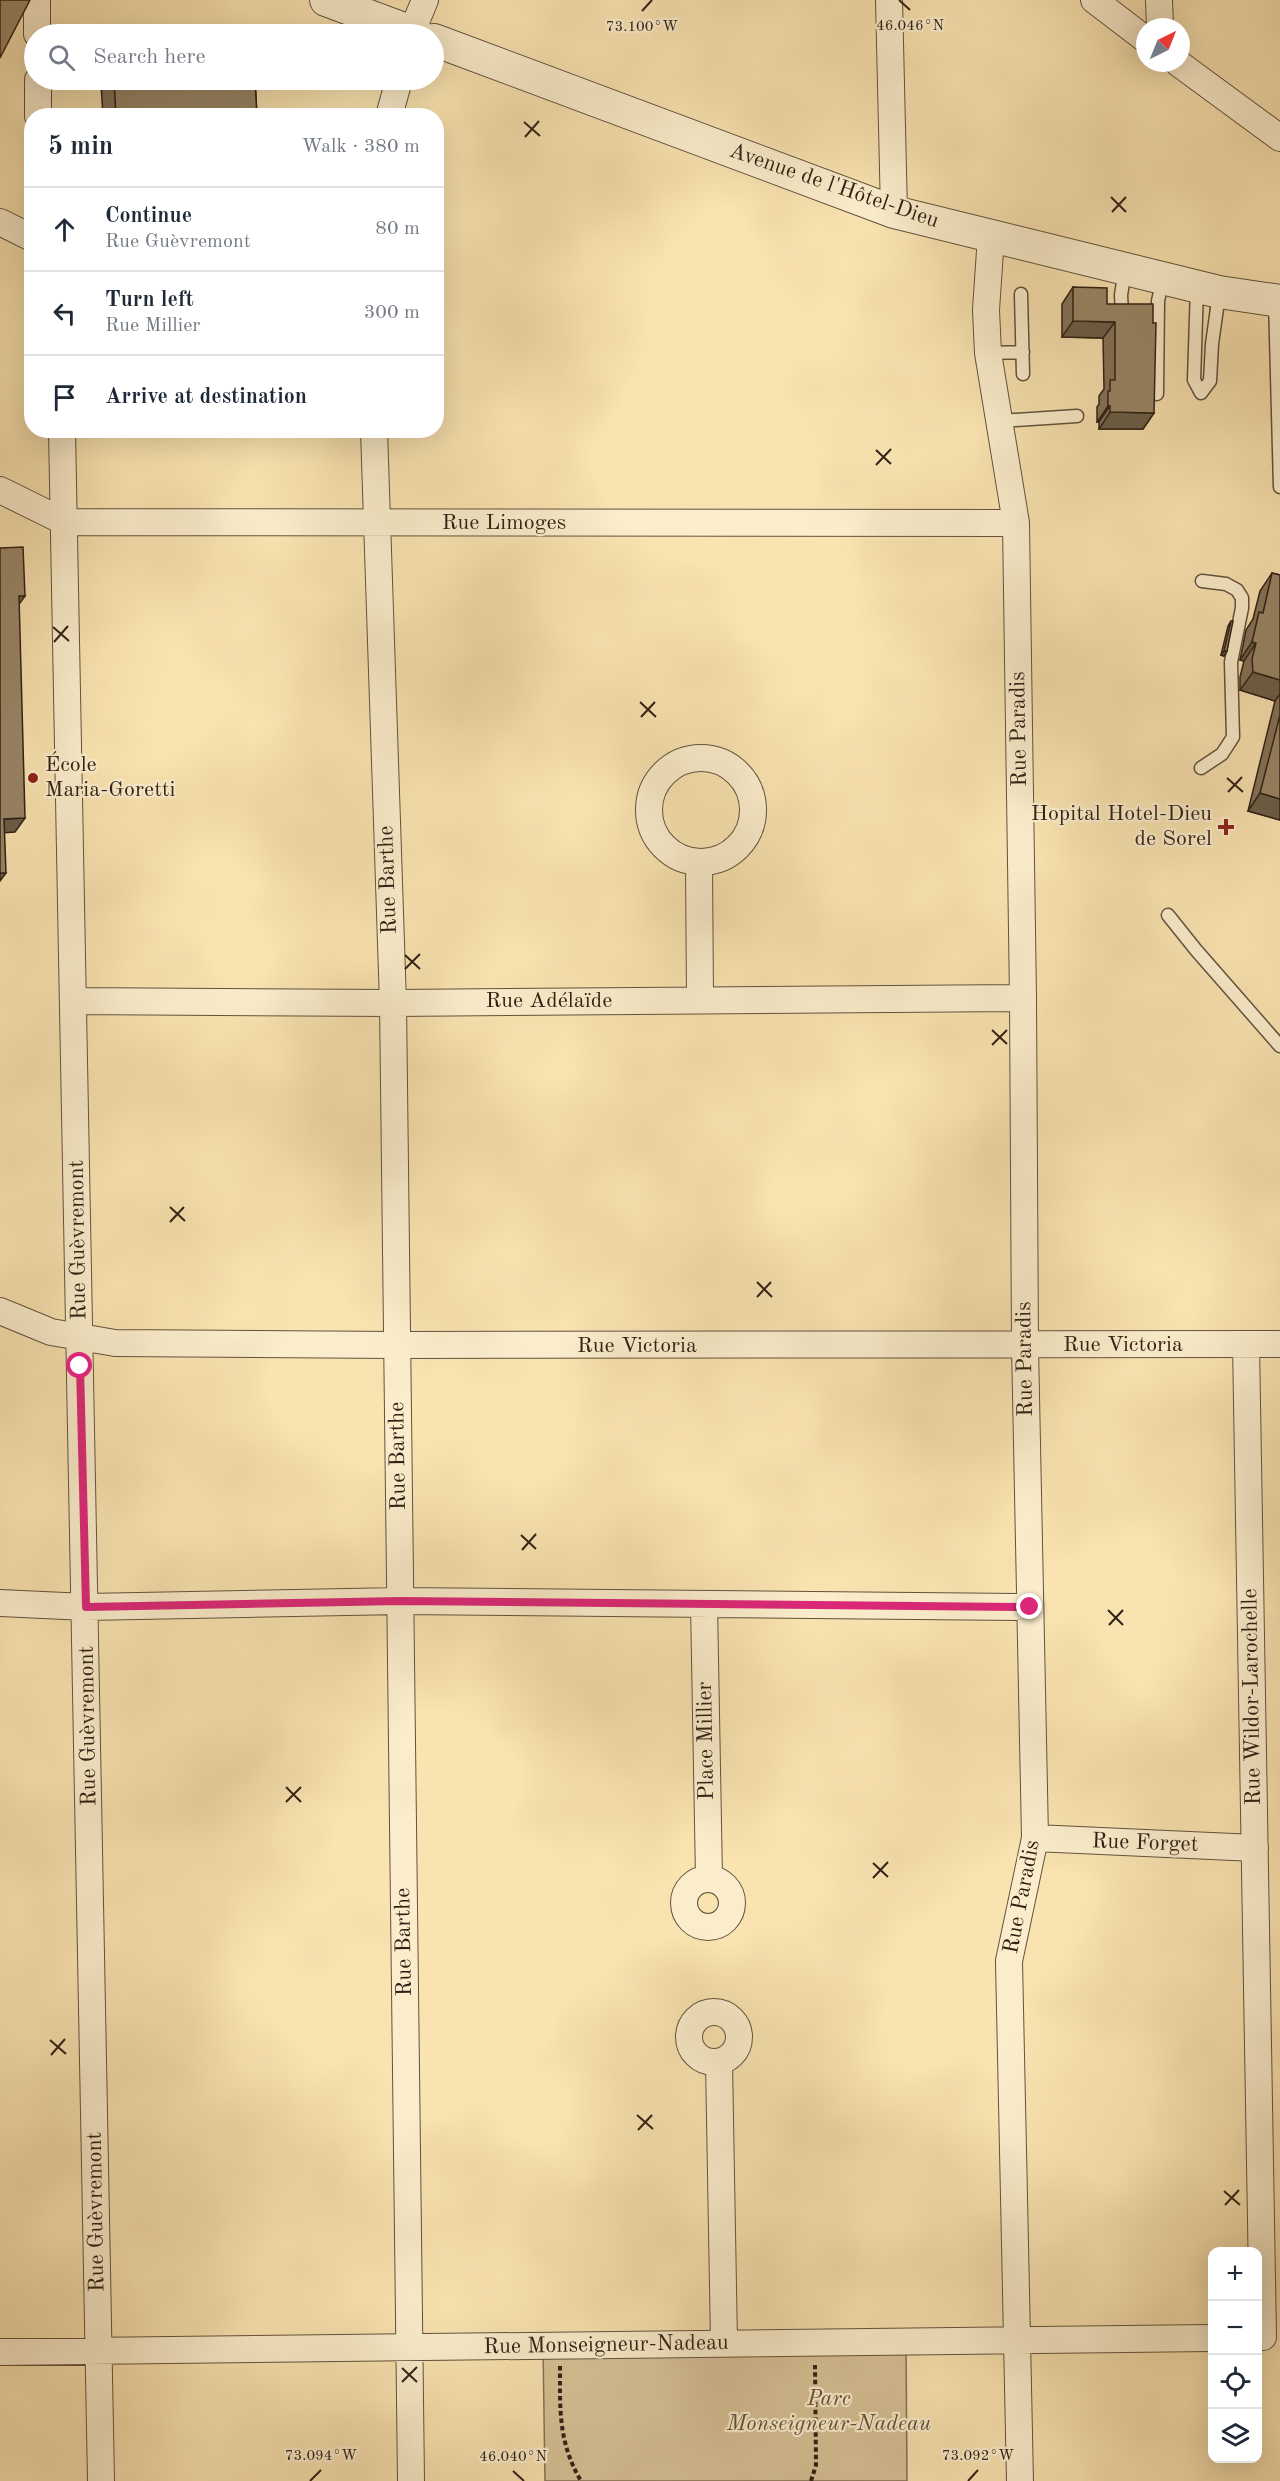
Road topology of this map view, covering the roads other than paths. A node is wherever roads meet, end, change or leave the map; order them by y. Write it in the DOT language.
graph roads {
  1 [pos="37,0"];
  2 [pos="326,0"];
  3 [pos="425,0"];
  4 [pos="889,0"];
  5 [pos="1094,0"];
  6 [pos="1159,0"];
  7 [pos="1160,18"];
  8 [pos="37,24"];
  9 [pos="390,24"];
  10 [pos="421,24"];
  11 [pos="1136,32"];
  12 [pos="444,44"];
  13 [pos="1190,72"];
  14 [pos="38,90"];
  15 [pos="396,90"];
  16 [pos="38,108"];
  17 [pos="391,108"];
  18 [pos="1280,138"];
  19 [pos="894,212"];
  20 [pos="0,222"];
  21 [pos="24,234"];
  22 [pos="991,236"];
  23 [pos="1125,269"];
  24 [pos="1163,278"];
  25 [pos="1208,290"];
  26 [pos="1021,294"];
  27 [pos="1277,300"];
  28 [pos="1122,313"];
  29 [pos="1023,352"];
  30 [pos="988,353"];
  31 [pos="1023,374"];
  32 [pos="1157,394"];
  33 [pos="1077,416"];
  34 [pos="1000,421"];
  35 [pos="62,438"];
  36 [pos="374,438"];
  37 [pos="1280,460"];
  38 [pos="1280,487"];
  39 [pos="0,490"];
  40 [pos="65,522"];
  41 [pos="376,523"];
  42 [pos="1016,523"];
  43 [pos="1202,581"];
  44 [pos="1201,768"];
  45 [pos="699,863"];
  46 [pos="1168,915"];
  47 [pos="1023,998"];
  48 [pos="700,1000"];
  49 [pos="74,1001"];
  50 [pos="393,1003"];
  51 [pos="1280,1046"];
  52 [pos="0,1311"];
  53 [pos="80,1339"];
  54 [pos="1246,1344"];
  55 [pos="1280,1344"];
  56 [pos="396,1345"];
  57 [pos="1024,1346"];
  58 [pos="400,1601"];
  59 [pos="0,1603"];
  60 [pos="704,1604"];
  61 [pos="86,1607"];
  62 [pos="1030,1607"];
  63 [pos="1035,1838"];
  64 [pos="1255,1848"];
  65 [pos="709,1878"];
  66 [pos="719,2062"];
  67 [pos="1267,2337"];
  68 [pos="1208,2338"];
  69 [pos="1017,2340"];
  70 [pos="724,2343"];
  71 [pos="410,2347"];
  72 [pos="98,2350"];
  73 [pos="0,2352"];
  74 [pos="101,2481"];
  75 [pos="411,2481"];
  76 [pos="1020,2481"];
  1 -- 8 [label="street"];
  2 -- 9 [label="street, Avenue de l'Hôtel-Dieu"];
  3 -- 10 [label="street"];
  4 -- 19 [label="street"];
  5 -- 11 [label="street"];
  6 -- 7 [label="street"];
  12 -- 19 [label="street, Avenue de l'Hôtel-Dieu"];
  13 -- 18 [label="street"];
  14 -- 16 [label="street"];
  15 -- 17 [label="street"];
  19 -- 22 [label="street, Avenue de l'Hôtel-Dieu"];
  20 -- 21 [label="street"];
  22 -- 23 [label="street, Avenue de l'Hôtel-Dieu"];
  22 -- 30 [label="street, Rue Paradis"];
  23 -- 24 [label="street, Avenue de l'Hôtel-Dieu"];
  23 -- 28 [label="lane"];
  24 -- 25 [label="street, Avenue de l'Hôtel-Dieu"];
  24 -- 32 [label="lane"];
  25 -- 25 [label="lane"];
  25 -- 27 [label="street, Avenue de l'Hôtel-Dieu"];
  26 -- 29 [label="lane"];
  27 -- 37 [label="lane"];
  29 -- 30 [label="lane"];
  29 -- 31 [label="lane"];
  30 -- 34 [label="street, Rue Paradis"];
  33 -- 34 [label="lane"];
  34 -- 42 [label="street, Rue Paradis"];
  35 -- 40 [label="street, Rue Guèvremont"];
  36 -- 41 [label="street, Rue Barthe"];
  37 -- 38 [label="lane"];
  39 -- 40 [label="street, Rue Limoges"];
  40 -- 41 [label="street, Rue Limoges"];
  40 -- 49 [label="street, Rue Guèvremont"];
  41 -- 42 [label="street, Rue Limoges"];
  41 -- 50 [label="street, Rue Barthe"];
  42 -- 47 [label="street, Rue Paradis"];
  43 -- 44 [label="lane"];
  45 -- 45 [label="street"];
  45 -- 48 [label="street"];
  46 -- 51 [label="lane"];
  47 -- 48 [label="street, Rue Adélaïde"];
  47 -- 57 [label="street, Rue Paradis"];
  48 -- 50 [label="street, Rue Adélaïde"];
  49 -- 50 [label="street, Rue Adélaïde"];
  49 -- 53 [label="street, Rue Guèvremont"];
  50 -- 56 [label="street, Rue Barthe"];
  52 -- 53 [label="street, Rue Victoria"];
  53 -- 56 [label="street, Rue Victoria"];
  53 -- 61 [label="street, Rue Guèvremont"];
  54 -- 55 [label="street, Rue Victoria"];
  54 -- 57 [label="street, Rue Victoria"];
  54 -- 64 [label="street, Rue Wildor-Larochelle"];
  56 -- 57 [label="street, Rue Victoria"];
  56 -- 58 [label="street, Rue Barthe"];
  57 -- 62 [label="street, Rue Paradis"];
  58 -- 60 [label="street"];
  58 -- 61 [label="street"];
  58 -- 71 [label="street, Rue Barthe"];
  59 -- 61 [label="street"];
  60 -- 62 [label="street"];
  60 -- 65 [label="street, Place Millier"];
  61 -- 72 [label="street, Rue Guèvremont"];
  62 -- 63 [label="street, Rue Paradis"];
  63 -- 64 [label="street, Rue Forget"];
  63 -- 69 [label="street, Rue Paradis"];
  64 -- 67 [label="street, Rue Wildor-Larochelle"];
  66 -- 70 [label="street"];
  68 -- 69 [label="street, Rue Monseigneur-Nadeau"];
  69 -- 70 [label="street, Rue Monseigneur-Nadeau"];
  69 -- 76 [label="street, Rue Paradis"];
  70 -- 71 [label="street, Rue Monseigneur-Nadeau"];
  71 -- 72 [label="street, Rue Monseigneur-Nadeau"];
  71 -- 75 [label="street, Rue Barthe"];
  72 -- 73 [label="street, Rue Monseigneur-Nadeau"];
  72 -- 74 [label="street, Rue Guèvremont"];
}
